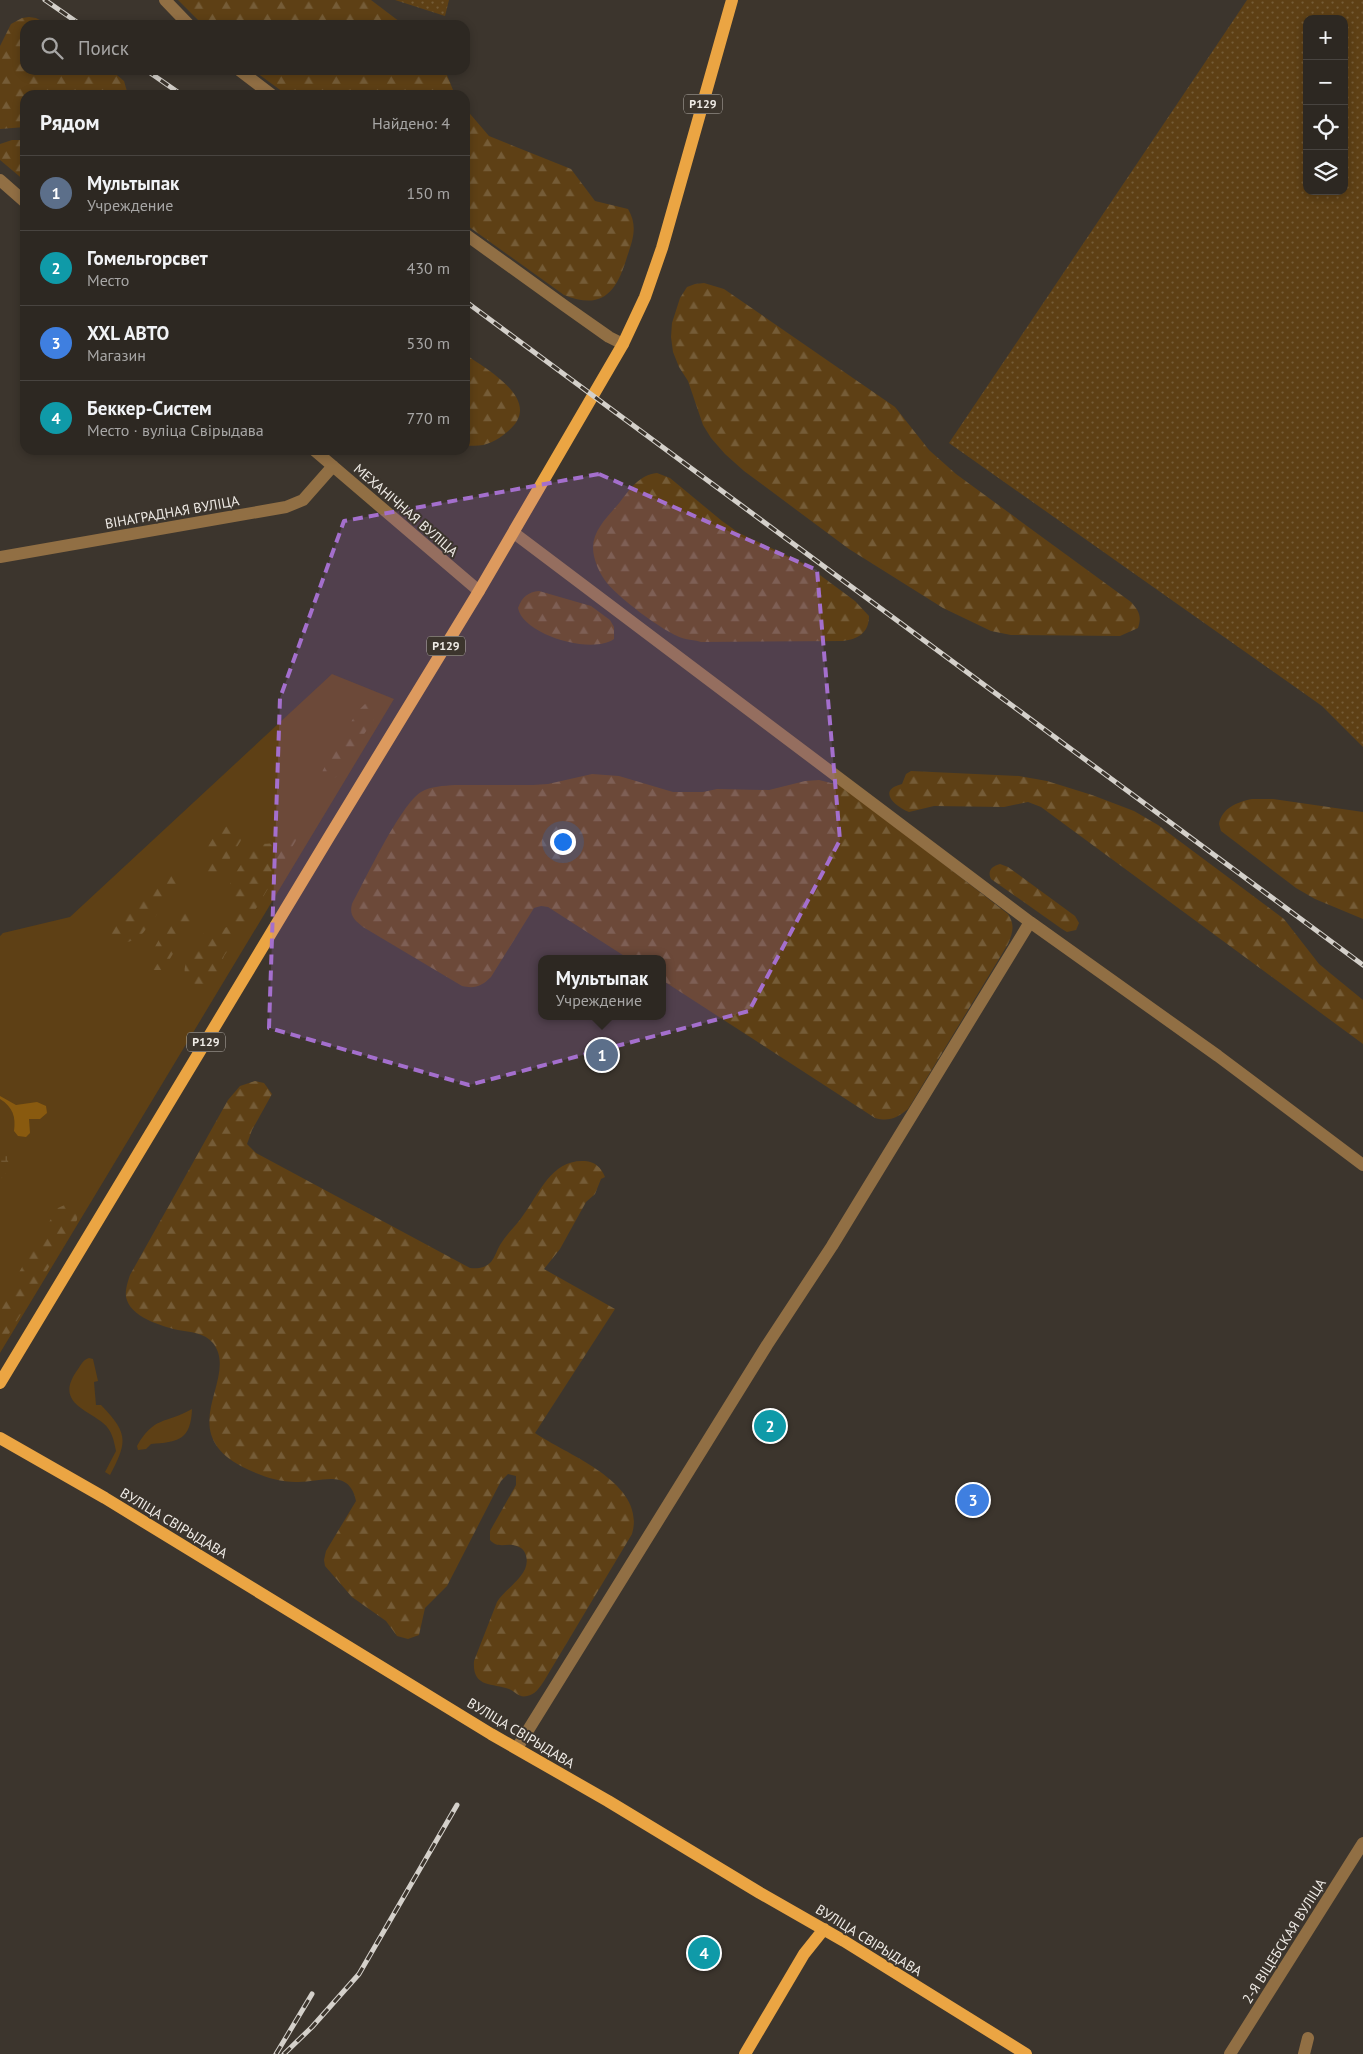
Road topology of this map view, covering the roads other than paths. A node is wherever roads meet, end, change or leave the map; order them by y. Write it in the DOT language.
graph roads {
  1 [pos="165,0"];
  2 [pos="732,0"];
  3 [pos="184,20"];
  4 [pos="246,75"];
  5 [pos="265,90"];
  6 [pos="0,180"];
  7 [pos="20,198"];
  8 [pos="470,238"];
  9 [pos="624,344"];
  10 [pos="320,455"];
  11 [pos="333,466"];
  12 [pos="514,533"];
  13 [pos="0,557"];
  14 [pos="480,591"];
  15 [pos="1030,922"];
  16 [pos="1363,1165"];
  17 [pos="0,1382"];
  18 [pos="0,1438"];
  19 [pos="517,1748"];
  20 [pos="1363,1844"];
  21 [pos="824,1929"];
  22 [pos="1308,2038"];
  23 [pos="745,2054"];
  24 [pos="1026,2054"];
  25 [pos="1230,2054"];
  26 [pos="1304,2054"];
  1 -- 3 [label="street"];
  2 -- 9 [label="main road, Р129"];
  4 -- 5 [label="street"];
  6 -- 7 [label="street"];
  8 -- 9 [label="street"];
  9 -- 12 [label="main road, Р129"];
  10 -- 11 [label="street, МЕХАНІЧНАЯ ВУЛІЦА"];
  11 -- 13 [label="street, ВІНАГРАДНАЯ ВУЛІЦА"];
  11 -- 14 [label="street, МЕХАНІЧНАЯ ВУЛІЦА"];
  12 -- 14 [label="main road, Р129"];
  12 -- 15 [label="street"];
  14 -- 17 [label="main road, Р129"];
  15 -- 16 [label="street"];
  15 -- 19 [label="street"];
  18 -- 19 [label="main road, ВУЛІЦА СВІРЫДАВА"];
  19 -- 21 [label="main road, ВУЛІЦА СВІРЫДАВА"];
  20 -- 25 [label="street, 2-Я ВІЦЕБСКАЯ ВУЛІЦА"];
  21 -- 23 [label="main road"];
  21 -- 24 [label="main road, ВУЛІЦА СВІРЫДАВА"];
  22 -- 26 [label="street"];
}
